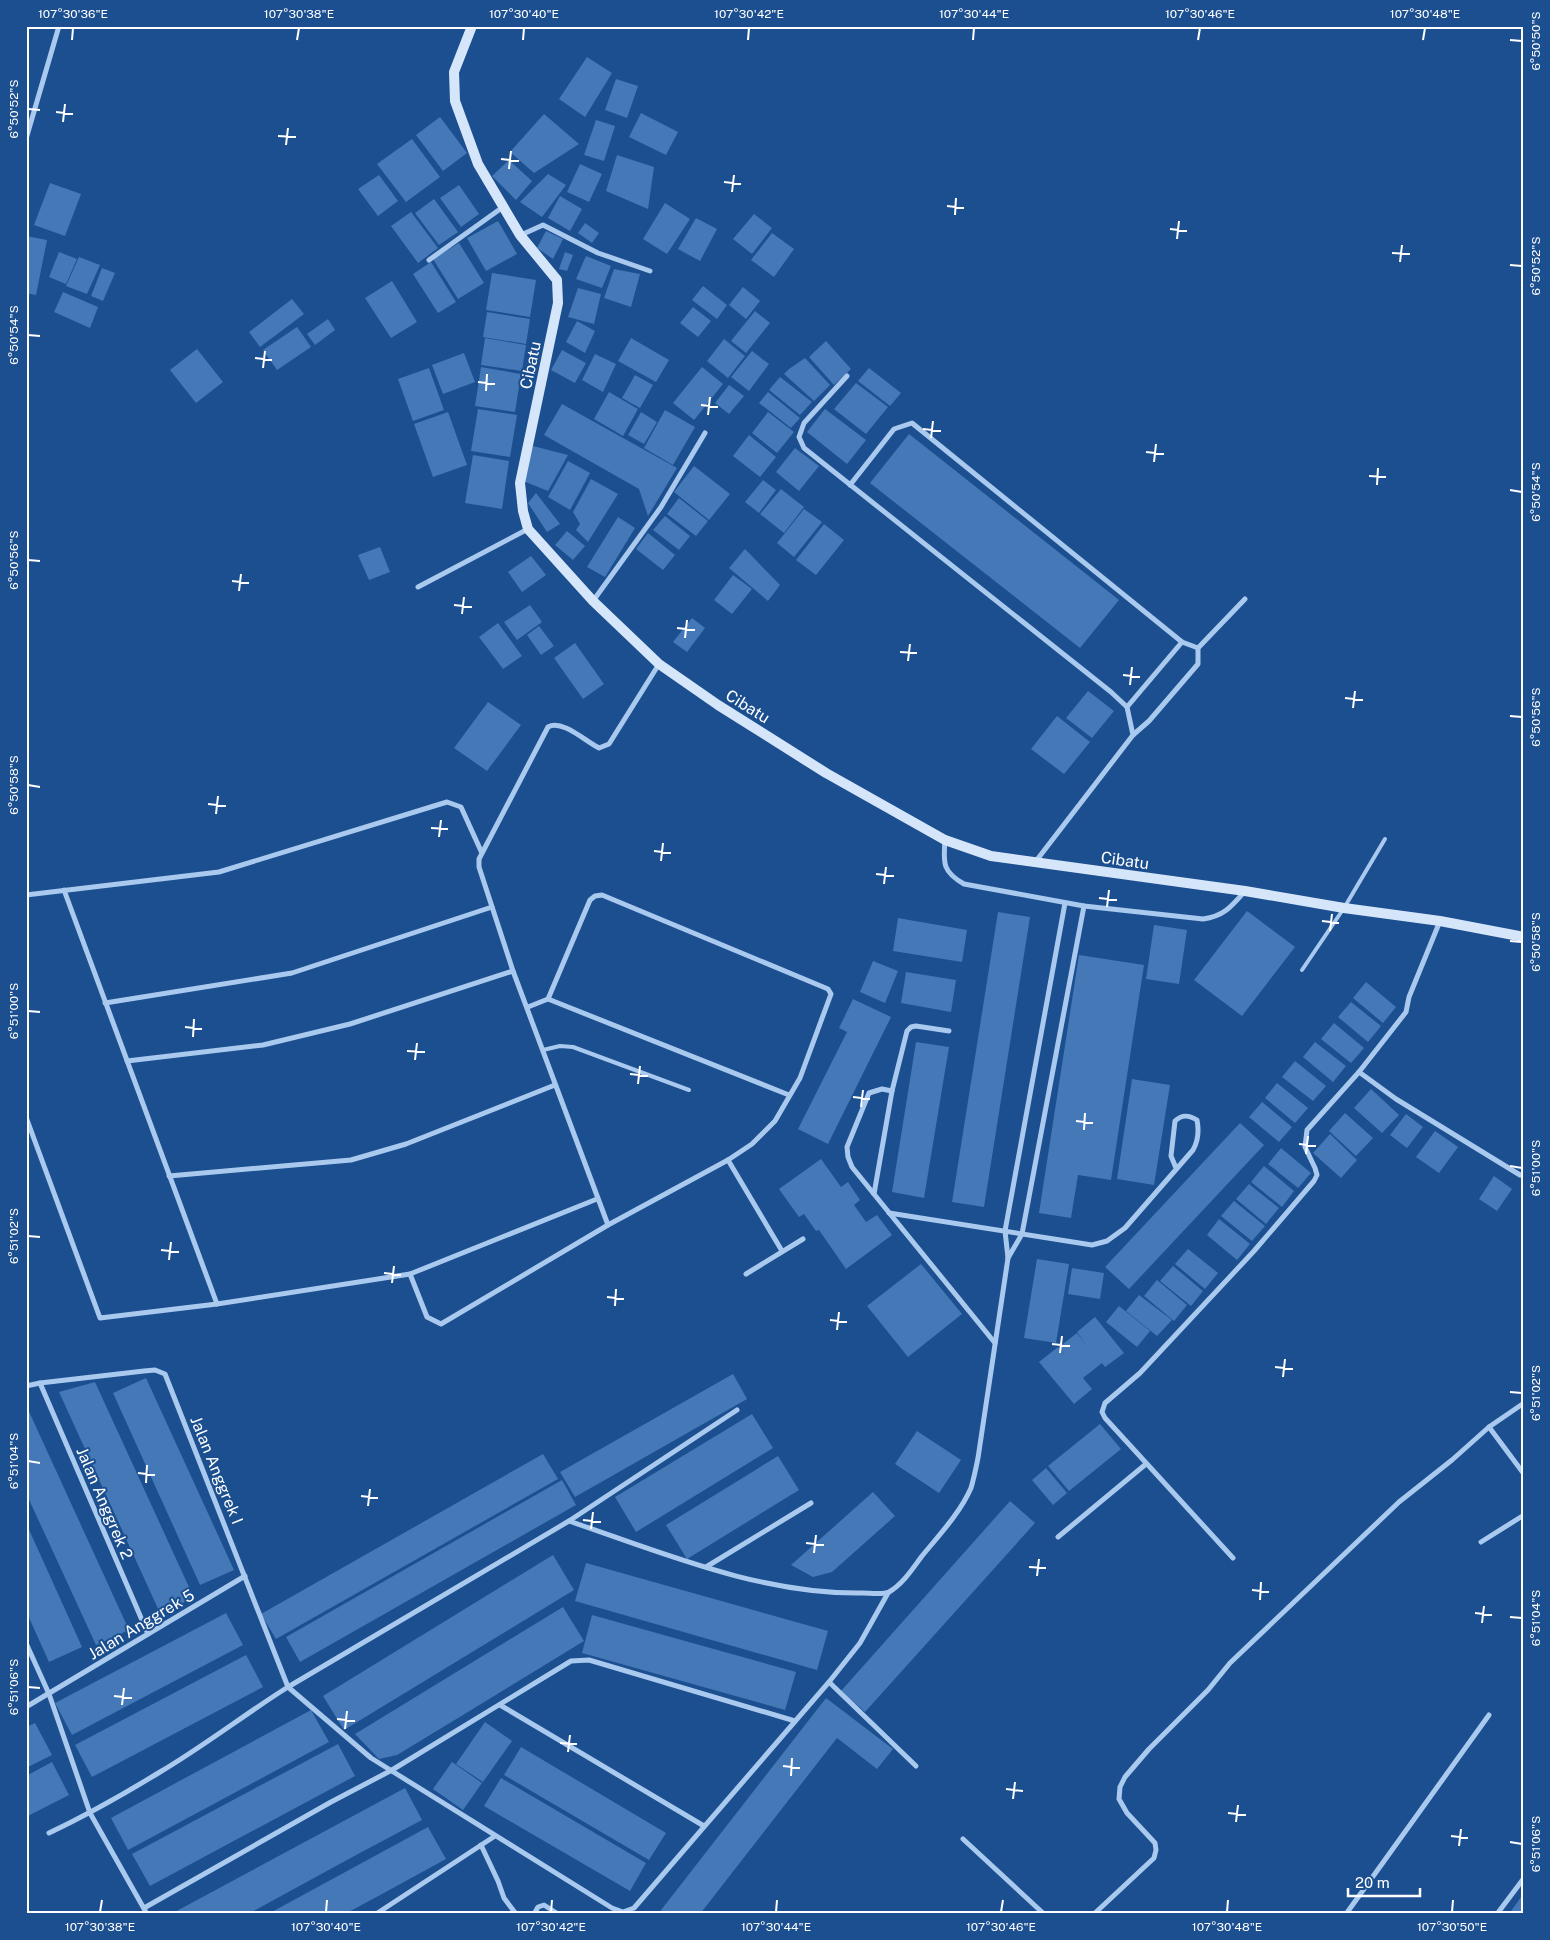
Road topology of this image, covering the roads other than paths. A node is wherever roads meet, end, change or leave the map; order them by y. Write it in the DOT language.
graph roads {
  1 [pos="59,26"];
  2 [pos="472,26"];
  3 [pos="26,139"];
  4 [pos="503,206"];
  5 [pos="520,235"];
  6 [pos="429,260"];
  7 [pos="650,271"];
  8 [pos="847,376"];
  9 [pos="705,433"];
  10 [pos="850,485"];
  11 [pos="528,529"];
  12 [pos="418,587"];
  13 [pos="1245,599"];
  14 [pos="593,601"];
  15 [pos="1182,642"];
  16 [pos="1198,648"];
  17 [pos="659,664"];
  18 [pos="1127,707"];
  19 [pos="1133,735"];
  20 [pos="1385,839"];
  21 [pos="945,840"];
  22 [pos="481,851"];
  23 [pos="1036,863"];
  24 [pos="64,890"];
  25 [pos="1245,891"];
  26 [pos="26,895"];
  27 [pos="1065,903"];
  28 [pos="1084,906"];
  29 [pos="492,907"];
  30 [pos="1344,908"];
  31 [pos="1440,921"];
  32 [pos="1524,937"];
  33 [pos="1302,970"];
  34 [pos="513,971"];
  35 [pos="548,999"];
  36 [pos="106,1003"];
  37 [pos="528,1007"];
  38 [pos="949,1031"];
  39 [pos="543,1050"];
  40 [pos="127,1061"];
  41 [pos="1360,1072"];
  42 [pos="555,1085"];
  43 [pos="689,1090"];
  44 [pos="892,1091"];
  45 [pos="789,1095"];
  46 [pos="26,1117"];
  47 [pos="728,1160"];
  48 [pos="1176,1168"];
  49 [pos="1520,1175"];
  50 [pos="170,1176"];
  51 [pos="874,1194"];
  52 [pos="597,1199"];
  53 [pos="889,1214"];
  54 [pos="608,1225"];
  55 [pos="1005,1231"];
  56 [pos="1022,1234"];
  57 [pos="803,1238"];
  58 [pos="782,1251"];
  59 [pos="1008,1258"];
  60 [pos="410,1274"];
  61 [pos="746,1274"];
  62 [pos="216,1304"];
  63 [pos="995,1343"];
  64 [pos="40,1383"];
  65 [pos="26,1386"];
  66 [pos="1524,1403"];
  67 [pos="737,1410"];
  68 [pos="1489,1427"];
  69 [pos="1146,1464"];
  70 [pos="1524,1474"];
  71 [pos="812,1503"];
  72 [pos="1524,1515"];
  73 [pos="569,1521"];
  74 [pos="1058,1537"];
  75 [pos="1481,1542"];
  76 [pos="1233,1558"];
  77 [pos="706,1568"];
  78 [pos="246,1576"];
  79 [pos="888,1593"];
  80 [pos="148,1634"];
  81 [pos="26,1642"];
  82 [pos="829,1682"];
  83 [pos="288,1687"];
  84 [pos="50,1694"];
  85 [pos="500,1705"];
  86 [pos="26,1707"];
  87 [pos="1489,1716"];
  88 [pos="795,1721"];
  89 [pos="916,1766"];
  90 [pos="392,1770"];
  91 [pos="90,1813"];
  92 [pos="704,1826"];
  93 [pos="49,1833"];
  94 [pos="495,1836"];
  95 [pos="963,1839"];
  96 [pos="481,1845"];
  97 [pos="1524,1878"];
  98 [pos="144,1908"];
  99 [pos="147,1914"];
  100 [pos="376,1914"];
  101 [pos="516,1914"];
  102 [pos="534,1914"];
  103 [pos="558,1914"];
  104 [pos="1044,1914"];
  105 [pos="1094,1914"];
  106 [pos="1346,1914"];
  107 [pos="1497,1914"];
  1 -- 3 [label="street"];
  2 -- 4 [label="street, Cibatu"];
  4 -- 5 [label="street, Cibatu"];
  4 -- 6 [label="street"];
  5 -- 7 [label="street"];
  5 -- 11 [label="street, Cibatu"];
  8 -- 10 [label="street"];
  9 -- 14 [label="street"];
  10 -- 15 [label="street"];
  10 -- 18 [label="street"];
  11 -- 12 [label="street"];
  11 -- 14 [label="street, Cibatu"];
  13 -- 16 [label="street"];
  14 -- 17 [label="street, Cibatu"];
  15 -- 16 [label="street"];
  15 -- 18 [label="street"];
  16 -- 19 [label="street"];
  17 -- 21 [label="street, Cibatu"];
  17 -- 22 [label="street"];
  18 -- 19 [label="street"];
  19 -- 23 [label="street"];
  20 -- 30 [label="lane"];
  21 -- 23 [label="street, Cibatu"];
  21 -- 27 [label="street"];
  22 -- 24 [label="street"];
  22 -- 29 [label="street"];
  23 -- 25 [label="street, Cibatu"];
  24 -- 26 [label="street"];
  24 -- 36 [label="street"];
  25 -- 28 [label="street"];
  25 -- 30 [label="street, Cibatu"];
  27 -- 28 [label="street"];
  27 -- 55 [label="street"];
  28 -- 56 [label="street"];
  29 -- 34 [label="street"];
  29 -- 36 [label="street"];
  30 -- 31 [label="street, Cibatu"];
  30 -- 33 [label="lane"];
  31 -- 32 [label="street, Cibatu"];
  31 -- 41 [label="street"];
  34 -- 37 [label="street"];
  34 -- 40 [label="street"];
  35 -- 37 [label="street"];
  35 -- 45 [label="street"];
  35 -- 45 [label="street"];
  36 -- 40 [label="street"];
  37 -- 39 [label="street"];
  38 -- 44 [label="street"];
  39 -- 42 [label="street"];
  39 -- 43 [label="lane"];
  40 -- 50 [label="street"];
  41 -- 49 [label="street"];
  41 -- 69 [label="street"];
  42 -- 50 [label="street"];
  42 -- 52 [label="street"];
  44 -- 51 [label="street"];
  44 -- 51 [label="street"];
  45 -- 47 [label="street"];
  46 -- 62 [label="street"];
  47 -- 54 [label="street"];
  47 -- 58 [label="street"];
  48 -- 48 [label="street"];
  48 -- 56 [label="street"];
  50 -- 62 [label="street"];
  51 -- 53 [label="street"];
  52 -- 54 [label="street"];
  52 -- 60 [label="street"];
  53 -- 55 [label="street"];
  53 -- 63 [label="street"];
  54 -- 60 [label="street"];
  55 -- 56 [label="street"];
  55 -- 59 [label="street"];
  56 -- 59 [label="street"];
  57 -- 58 [label="street"];
  58 -- 61 [label="street"];
  59 -- 63 [label="street"];
  60 -- 62 [label="street"];
  63 -- 79 [label="street"];
  64 -- 65 [label="street"];
  64 -- 78 [label="street, Jalan Anggrek I"];
  64 -- 80 [label="street, Jalan Anggrek 2"];
  66 -- 68 [label="street"];
  67 -- 73 [label="street"];
  68 -- 70 [label="street"];
  68 -- 105 [label="street"];
  69 -- 74 [label="street"];
  69 -- 76 [label="street"];
  71 -- 77 [label="street"];
  72 -- 75 [label="street"];
  73 -- 77 [label="street"];
  73 -- 83 [label="street"];
  77 -- 79 [label="street"];
  78 -- 80 [label="street, Jalan Anggrek 5"];
  78 -- 83 [label="street, Jalan Anggrek I"];
  79 -- 82 [label="street"];
  80 -- 84 [label="street, Jalan Anggrek 5"];
  81 -- 84 [label="street"];
  82 -- 88 [label="street"];
  82 -- 89 [label="street"];
  83 -- 90 [label="street"];
  83 -- 91 [label="street"];
  84 -- 86 [label="street, Jalan Anggrek 5"];
  84 -- 91 [label="street"];
  85 -- 88 [label="street"];
  85 -- 90 [label="street"];
  85 -- 92 [label="street"];
  87 -- 106 [label="street"];
  88 -- 92 [label="street"];
  90 -- 94 [label="street"];
  90 -- 98 [label="street"];
  91 -- 93 [label="street"];
  91 -- 98 [label="street"];
  92 -- 94 [label="street"];
  94 -- 96 [label="street"];
  95 -- 104 [label="street"];
  96 -- 100 [label="street"];
  96 -- 101 [label="street"];
  97 -- 107 [label="street"];
  98 -- 99 [label="street"];
  102 -- 103 [label="street"];
}
